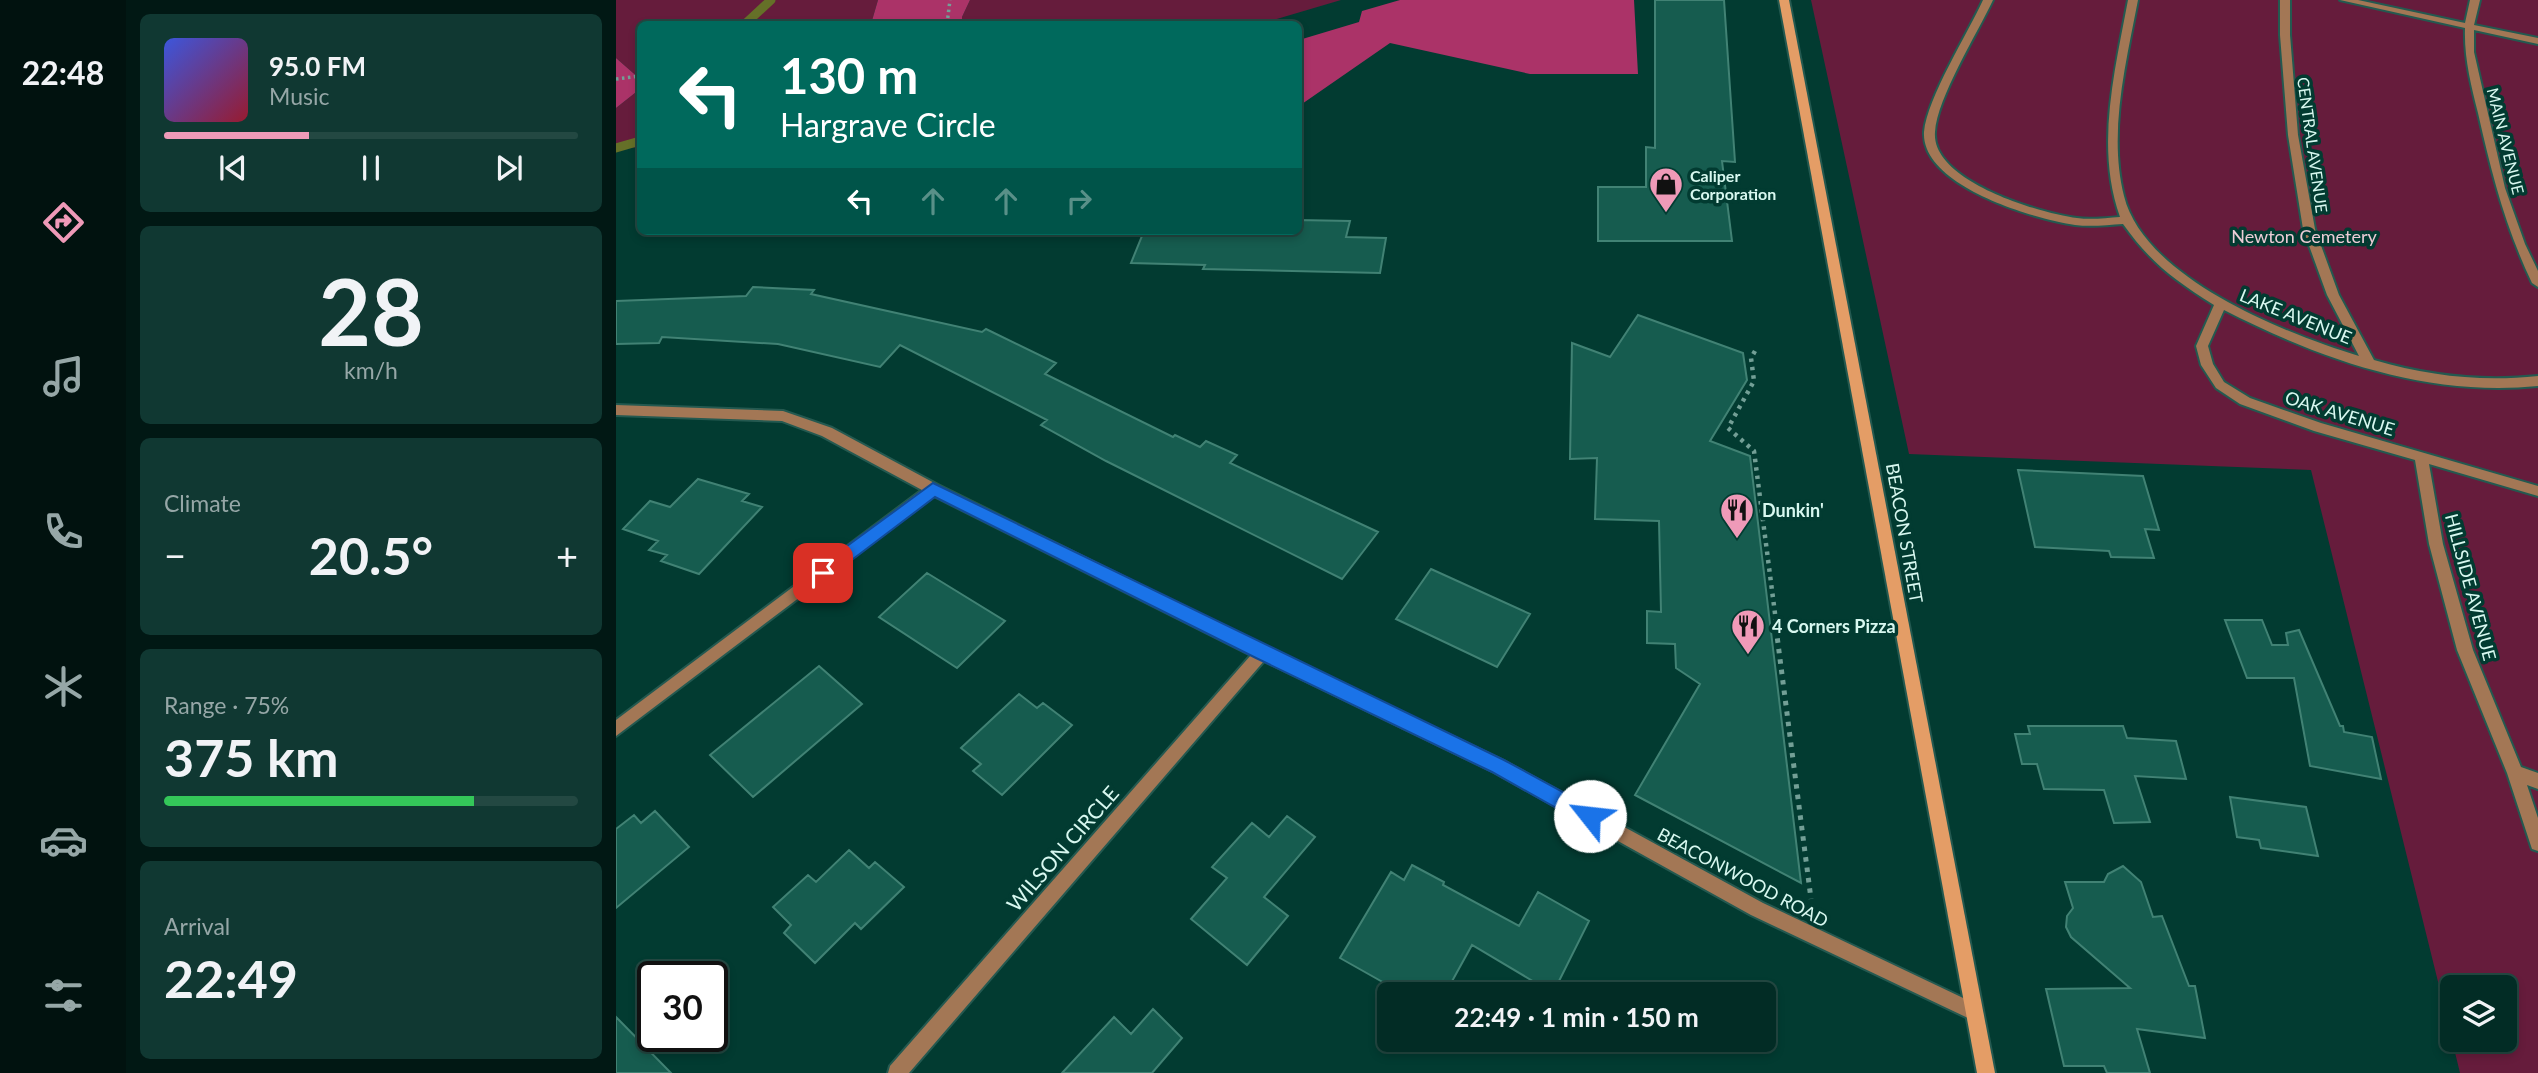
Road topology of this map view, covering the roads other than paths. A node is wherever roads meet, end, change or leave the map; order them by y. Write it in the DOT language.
graph roads {
  1 [pos="1784,0"];
  2 [pos="1988,0"];
  3 [pos="2133,0"];
  4 [pos="2285,0"];
  5 [pos="2345,0"];
  6 [pos="2475,0"];
  7 [pos="2469,28"];
  8 [pos="2538,41"];
  9 [pos="2126,220"];
  10 [pos="2538,283"];
  11 [pos="2221,304"];
  12 [pos="2371,364"];
  13 [pos="2538,381"];
  14 [pos="616,410"];
  15 [pos="2421,455"];
  16 [pos="933,489"];
  17 [pos="2538,491"];
  18 [pos="1262,653"];
  19 [pos="616,729"];
  20 [pos="2515,773"];
  21 [pos="2538,781"];
  22 [pos="2538,843"];
  23 [pos="1974,1012"];
  24 [pos="897,1073"];
  25 [pos="1986,1073"];
  1 -- 23 [label="main road, BEACON STREET"];
  2 -- 9 [label="street"];
  3 -- 9 [label="street, LAKE AVENUE"];
  4 -- 12 [label="street, CENTRAL AVENUE"];
  5 -- 7 [label="street"];
  6 -- 7 [label="street, MAIN AVENUE"];
  7 -- 8 [label="street"];
  7 -- 10 [label="street, MAIN AVENUE"];
  9 -- 11 [label="street, LAKE AVENUE"];
  11 -- 12 [label="street, LAKE AVENUE"];
  11 -- 15 [label="street, OAK AVENUE"];
  12 -- 13 [label="street, LAKE AVENUE"];
  14 -- 16 [label="street, BEACONWOOD ROAD"];
  15 -- 17 [label="street, OAK AVENUE"];
  15 -- 20 [label="street, HILLSIDE AVENUE"];
  16 -- 18 [label="street, BEACONWOOD ROAD"];
  16 -- 19 [label="street"];
  18 -- 23 [label="street, BEACONWOOD ROAD"];
  18 -- 24 [label="street, WILSON CIRCLE"];
  20 -- 21 [label="street"];
  20 -- 22 [label="street, HILLSIDE AVENUE"];
  23 -- 25 [label="main road, BEACON STREET"];
}
